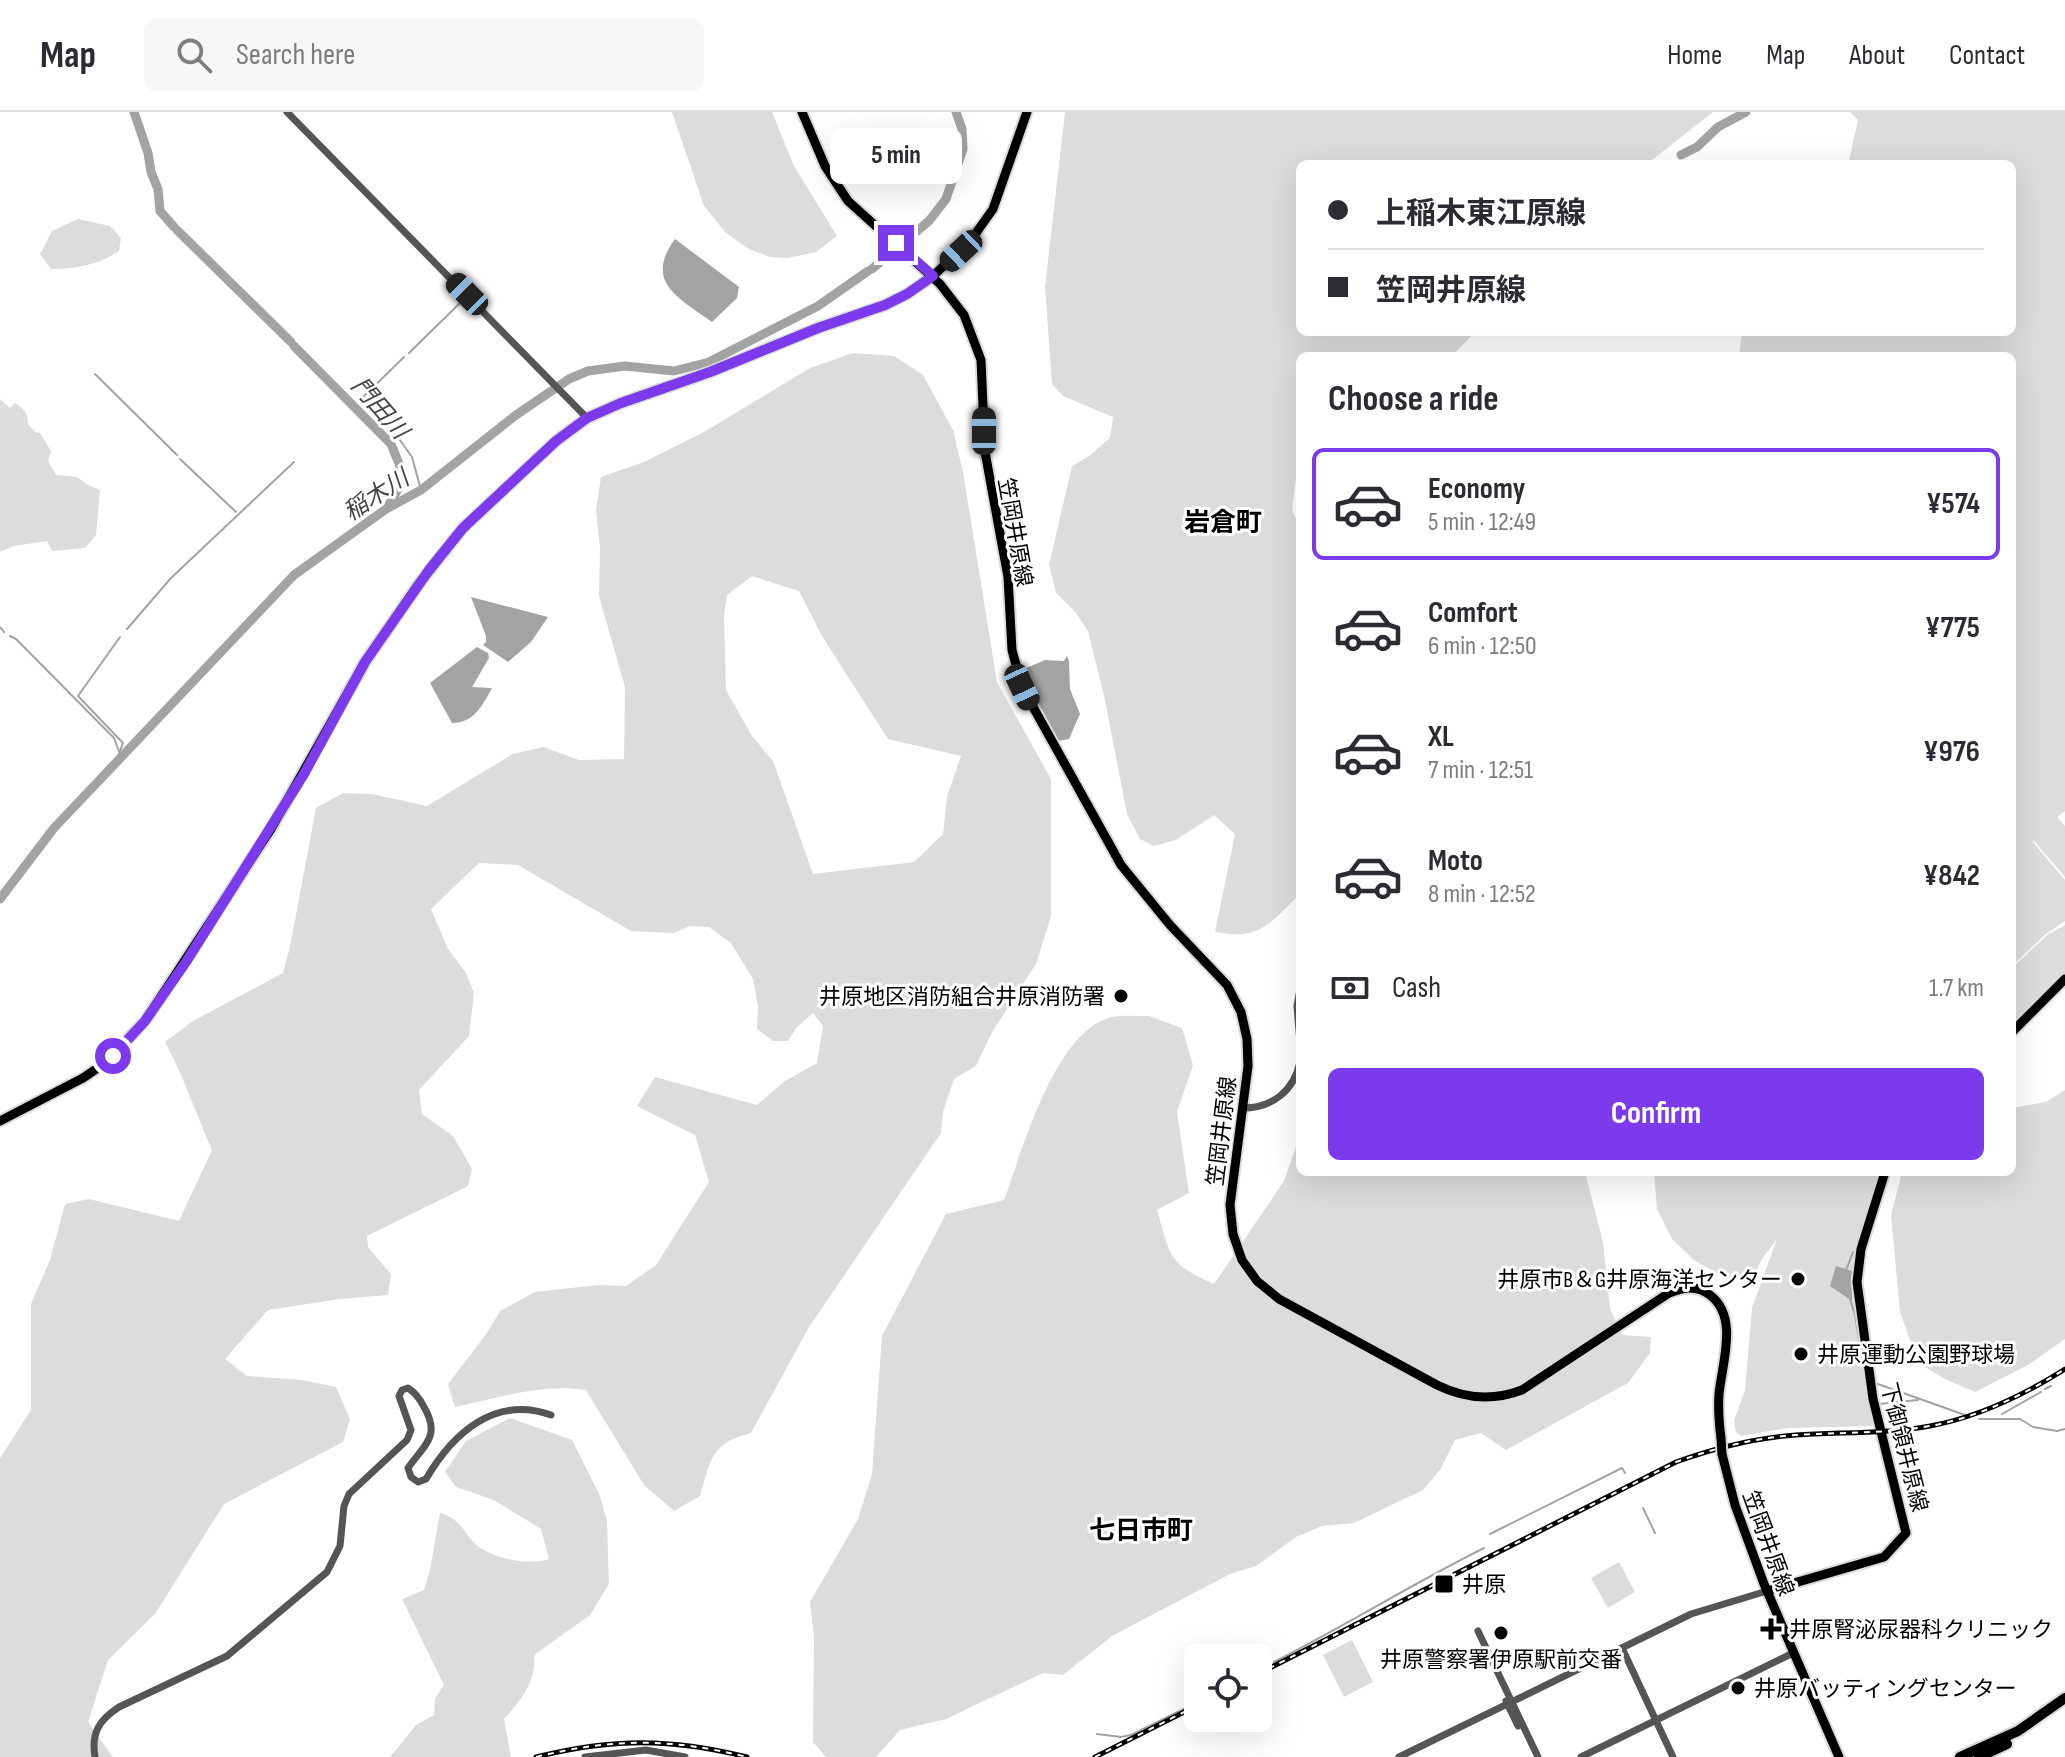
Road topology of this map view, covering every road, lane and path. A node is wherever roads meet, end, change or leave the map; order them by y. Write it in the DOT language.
graph roads {
  1 [pos="287,112"];
  2 [pos="802,112"];
  3 [pos="1027,112"];
  4 [pos="933,276"];
  5 [pos="587,418"];
  6 [pos="2065,979"];
  7 [pos="2016,1028"];
  8 [pos="1296,1077"];
  9 [pos="1243,1108"];
  10 [pos="0,1121"];
  11 [pos="1884,1176"];
  12 [pos="398,1381"];
  13 [pos="399,1396"];
  14 [pos="551,1415"];
  15 [pos="1767,1591"];
  16 [pos="1476,1632"];
  17 [pos="1622,1648"];
  18 [pos="1793,1653"];
  19 [pos="2065,1698"];
  20 [pos="1510,1703"];
  21 [pos="2065,1705"];
  22 [pos="1655,1720"];
  23 [pos="95,1757"];
  24 [pos="585,1757"];
  25 [pos="685,1757"];
  26 [pos="1399,1757"];
  27 [pos="1535,1757"];
  28 [pos="1581,1757"];
  29 [pos="1673,1757"];
  30 [pos="1839,1757"];
  31 [pos="1960,1757"];
  32 [pos="1979,1757"];
  1 -- 5 [label="street"];
  2 -- 4 [label="main road, 笠岡井原線"];
  3 -- 4 [label="main road"];
  4 -- 5 [label="main road"];
  4 -- 9 [label="main road, 笠岡井原線"];
  5 -- 10 [label="main road"];
  6 -- 7 [label="main road"];
  8 -- 9 [label="street"];
  9 -- 15 [label="main road, 笠岡井原線, bridge"];
  11 -- 15 [label="main road, 下御領井原線"];
  12 -- 13 [label="street"];
  13 -- 14 [label="street"];
  13 -- 23 [label="street"];
  15 -- 17 [label="street"];
  15 -- 18 [label="main road, 笠岡井原線"];
  16 -- 20 [label="street"];
  17 -- 20 [label="street"];
  17 -- 22 [label="street"];
  18 -- 22 [label="street"];
  18 -- 30 [label="main road, 笠岡井原線"];
  19 -- 31 [label="highway"];
  20 -- 26 [label="street"];
  20 -- 27 [label="street"];
  21 -- 32 [label="highway"];
  22 -- 28 [label="street"];
  22 -- 29 [label="street"];
  24 -- 25 [label="street"];
}
